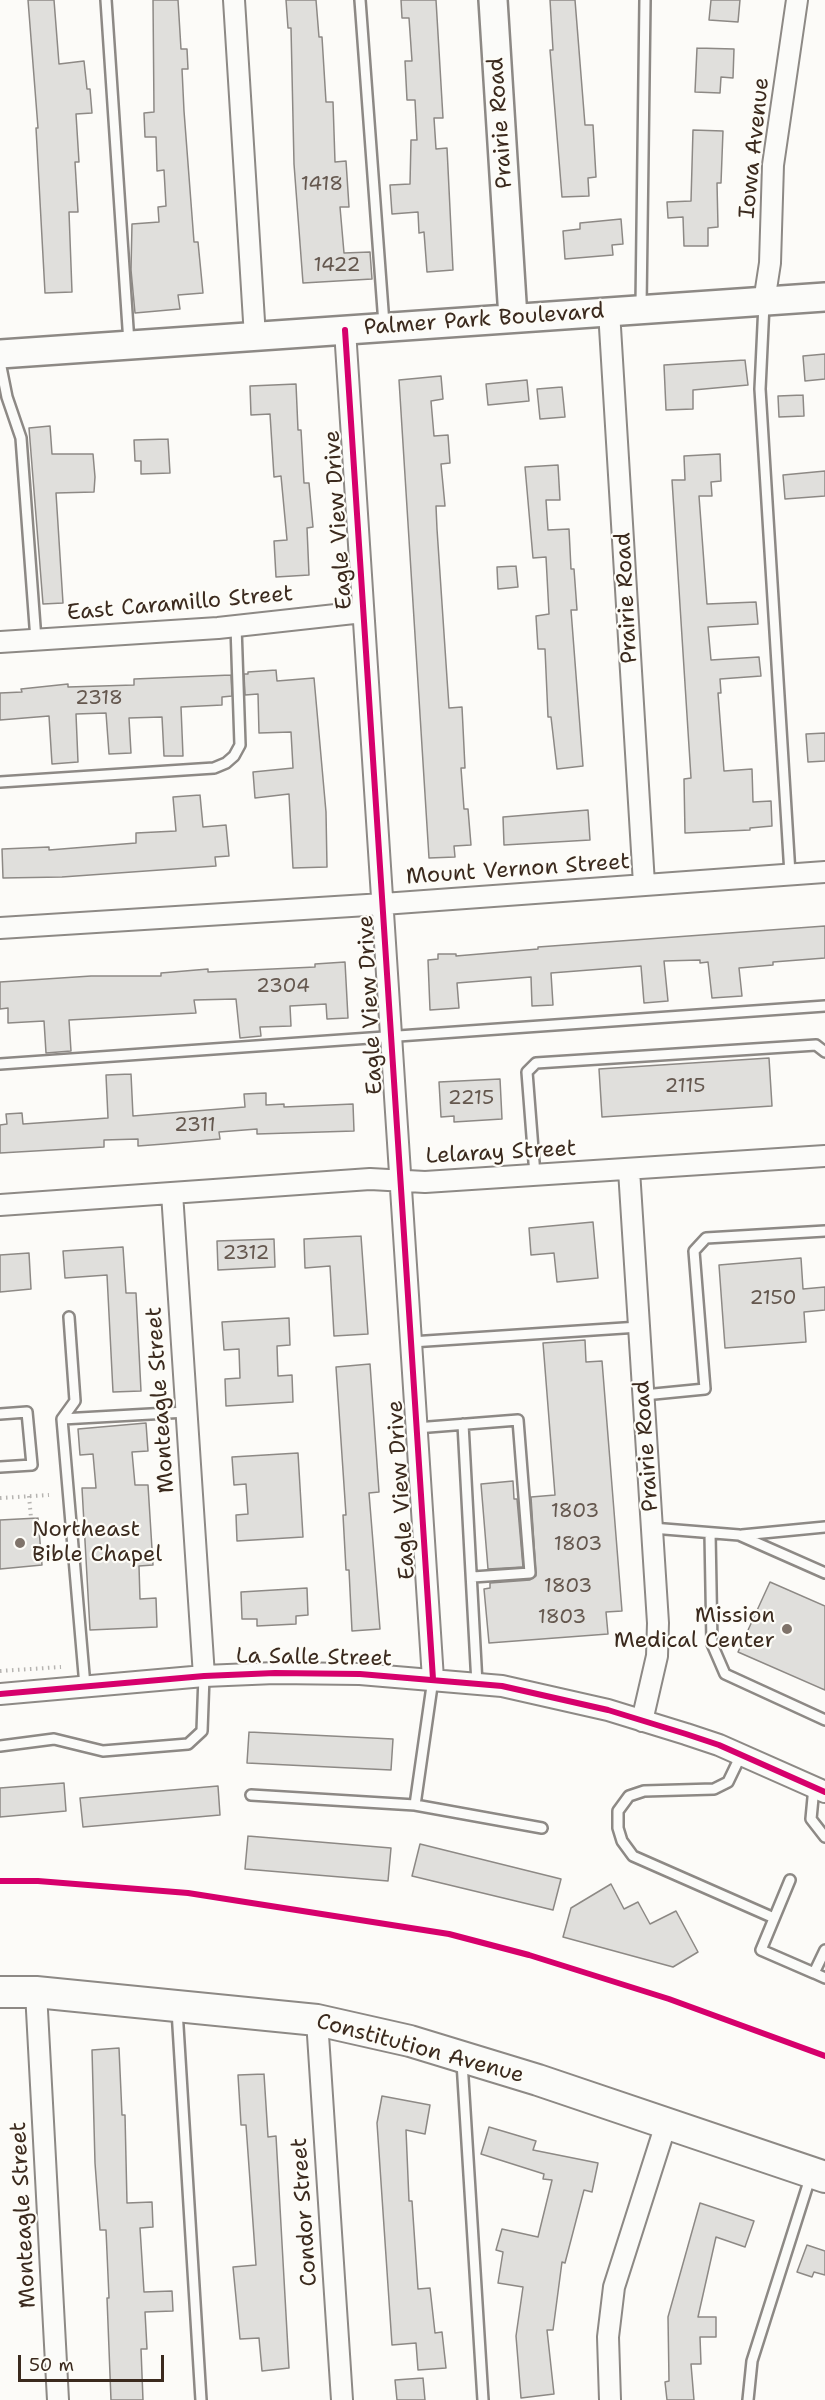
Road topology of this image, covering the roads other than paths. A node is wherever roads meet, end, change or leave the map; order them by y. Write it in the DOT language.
graph roads {
  1 [pos="106,0"];
  2 [pos="234,0"];
  3 [pos="360,0"];
  4 [pos="493,0"];
  5 [pos="645,0"];
  6 [pos="797,0"];
  7 [pos="825,297"];
  8 [pos="764,302"];
  9 [pos="641,309"];
  10 [pos="609,311"];
  11 [pos="513,318"];
  12 [pos="385,327"];
  13 [pos="345,330"];
  14 [pos="255,337"];
  15 [pos="129,345"];
  16 [pos="0,354"];
  17 [pos="0,362"];
  18 [pos="363,612"];
  19 [pos="236,626"];
  20 [pos="36,640"];
  21 [pos="0,642"];
  22 [pos="0,782"];
  23 [pos="825,872"];
  24 [pos="790,874"];
  25 [pos="644,884"];
  26 [pos="383,904"];
  27 [pos="0,928"];
  28 [pos="825,1006"];
  29 [pos="391,1038"];
  30 [pos="825,1052"];
  31 [pos="0,1064"];
  32 [pos="825,1156"];
  33 [pos="629,1170"];
  34 [pos="535,1175"];
  35 [pos="399,1180"];
  36 [pos="172,1192"];
  37 [pos="0,1204"];
  38 [pos="825,1231"];
  39 [pos="69,1317"];
  40 [pos="639,1327"];
  41 [pos="410,1342"];
  42 [pos="644,1395"];
  43 [pos="186,1412"];
  44 [pos="0,1414"];
  45 [pos="62,1419"];
  46 [pos="463,1424"];
  47 [pos="416,1428"];
  48 [pos="0,1467"];
  49 [pos="825,1527"];
  50 [pos="652,1528"];
  51 [pos="710,1533"];
  52 [pos="739,1535"];
  53 [pos="825,1573"];
  54 [pos="473,1577"];
  55 [pos="204,1676"];
  56 [pos="433,1679"];
  57 [pos="477,1684"];
  58 [pos="85,1686"];
  59 [pos="0,1694"];
  60 [pos="825,1720"];
  61 [pos="642,1721"];
  62 [pos="0,1746"];
  63 [pos="741,1755"];
  64 [pos="819,1790"];
  65 [pos="251,1795"];
  66 [pos="415,1805"];
  67 [pos="542,1828"];
  68 [pos="825,1837"];
  69 [pos="790,1880"];
  70 [pos="774,1918"];
  71 [pos="825,1950"];
  72 [pos="814,1973"];
  73 [pos="825,1978"];
  74 [pos="0,1992"];
  75 [pos="36,1992"];
  76 [pos="177,2005"];
  77 [pos="317,2020"];
  78 [pos="462,2057"];
  79 [pos="666,2124"];
  80 [pos="819,2175"];
  81 [pos="58,2400"];
  82 [pos="201,2400"];
  83 [pos="342,2400"];
  84 [pos="483,2400"];
  85 [pos="610,2400"];
  86 [pos="748,2400"];
  1 -- 15 [label="lane"];
  2 -- 14 [label="street"];
  3 -- 12 [label="lane"];
  4 -- 11 [label="main road, Prairie Road"];
  5 -- 9 [label="lane"];
  6 -- 8 [label="street, Iowa Avenue"];
  7 -- 8 [label="main road, Palmer Park Boulevard"];
  8 -- 9 [label="main road, Palmer Park Boulevard"];
  8 -- 24 [label="lane"];
  9 -- 10 [label="main road, Palmer Park Boulevard"];
  10 -- 11 [label="main road, Palmer Park Boulevard"];
  10 -- 25 [label="street, Prairie Road"];
  11 -- 12 [label="main road, Palmer Park Boulevard"];
  12 -- 13 [label="main road, Palmer Park Boulevard"];
  13 -- 14 [label="main road, Palmer Park Boulevard"];
  13 -- 18 [label="street, Eagle View Drive"];
  14 -- 15 [label="main road, Palmer Park Boulevard"];
  15 -- 16 [label="main road, Palmer Park Boulevard"];
  17 -- 20 [label="lane"];
  18 -- 19 [label="street, East Caramillo Street"];
  18 -- 26 [label="street, Eagle View Drive"];
  19 -- 20 [label="street, East Caramillo Street"];
  19 -- 22 [label="lane"];
  20 -- 21 [label="street, East Caramillo Street"];
  23 -- 24 [label="street, Mount Vernon Street"];
  24 -- 25 [label="street, Mount Vernon Street"];
  25 -- 26 [label="street, Mount Vernon Street"];
  26 -- 27 [label="street, Mount Vernon Street"];
  26 -- 29 [label="street, Eagle View Drive"];
  28 -- 29 [label="lane"];
  29 -- 31 [label="lane"];
  29 -- 35 [label="street, Eagle View Drive"];
  30 -- 34 [label="lane"];
  32 -- 33 [label="street, Lelaray Street"];
  33 -- 34 [label="street, Lelaray Street"];
  33 -- 40 [label="street, Prairie Road"];
  34 -- 35 [label="street, Lelaray Street"];
  35 -- 36 [label="street, Lelaray Street"];
  35 -- 41 [label="street, Eagle View Drive"];
  36 -- 37 [label="street, Lelaray Street"];
  36 -- 43 [label="street, Monteagle Street"];
  38 -- 42 [label="lane"];
  39 -- 45 [label="lane"];
  40 -- 41 [label="lane"];
  40 -- 42 [label="street, Prairie Road"];
  41 -- 47 [label="street, Eagle View Drive"];
  42 -- 50 [label="street, Prairie Road"];
  43 -- 45 [label="lane"];
  43 -- 55 [label="street, Monteagle Street"];
  44 -- 48 [label="lane"];
  45 -- 58 [label="lane"];
  46 -- 47 [label="lane"];
  46 -- 54 [label="lane"];
  46 -- 54 [label="lane"];
  47 -- 56 [label="street, Eagle View Drive"];
  49 -- 52 [label="lane"];
  50 -- 51 [label="lane"];
  50 -- 61 [label="street, Prairie Road"];
  51 -- 52 [label="lane"];
  51 -- 60 [label="lane"];
  52 -- 53 [label="lane"];
  54 -- 57 [label="lane"];
  55 -- 56 [label="street, La Salle Street"];
  55 -- 58 [label="street, La Salle Street"];
  55 -- 62 [label="lane"];
  56 -- 57 [label="street, La Salle Street"];
  56 -- 66 [label="lane"];
  57 -- 61 [label="street, La Salle Street"];
  58 -- 59 [label="street, La Salle Street"];
  61 -- 63 [label="street, La Salle Street"];
  63 -- 64 [label="street, La Salle Street"];
  63 -- 70 [label="lane"];
  64 -- 68 [label="lane"];
  65 -- 66 [label="lane"];
  66 -- 67 [label="lane"];
  69 -- 70 [label="lane"];
  70 -- 72 [label="lane"];
  71 -- 72 [label="lane"];
  72 -- 73 [label="lane"];
  74 -- 75 [label="main road, Constitution Avenue"];
  75 -- 76 [label="main road, Constitution Avenue"];
  75 -- 81 [label="street, Monteagle Street"];
  76 -- 77 [label="main road, Constitution Avenue"];
  76 -- 82 [label="lane"];
  77 -- 78 [label="main road, Constitution Avenue"];
  77 -- 83 [label="street, Condor Street"];
  78 -- 79 [label="main road, Constitution Avenue"];
  78 -- 84 [label="lane"];
  79 -- 80 [label="main road, Constitution Avenue"];
  79 -- 85 [label="street"];
  80 -- 86 [label="lane"];
}
